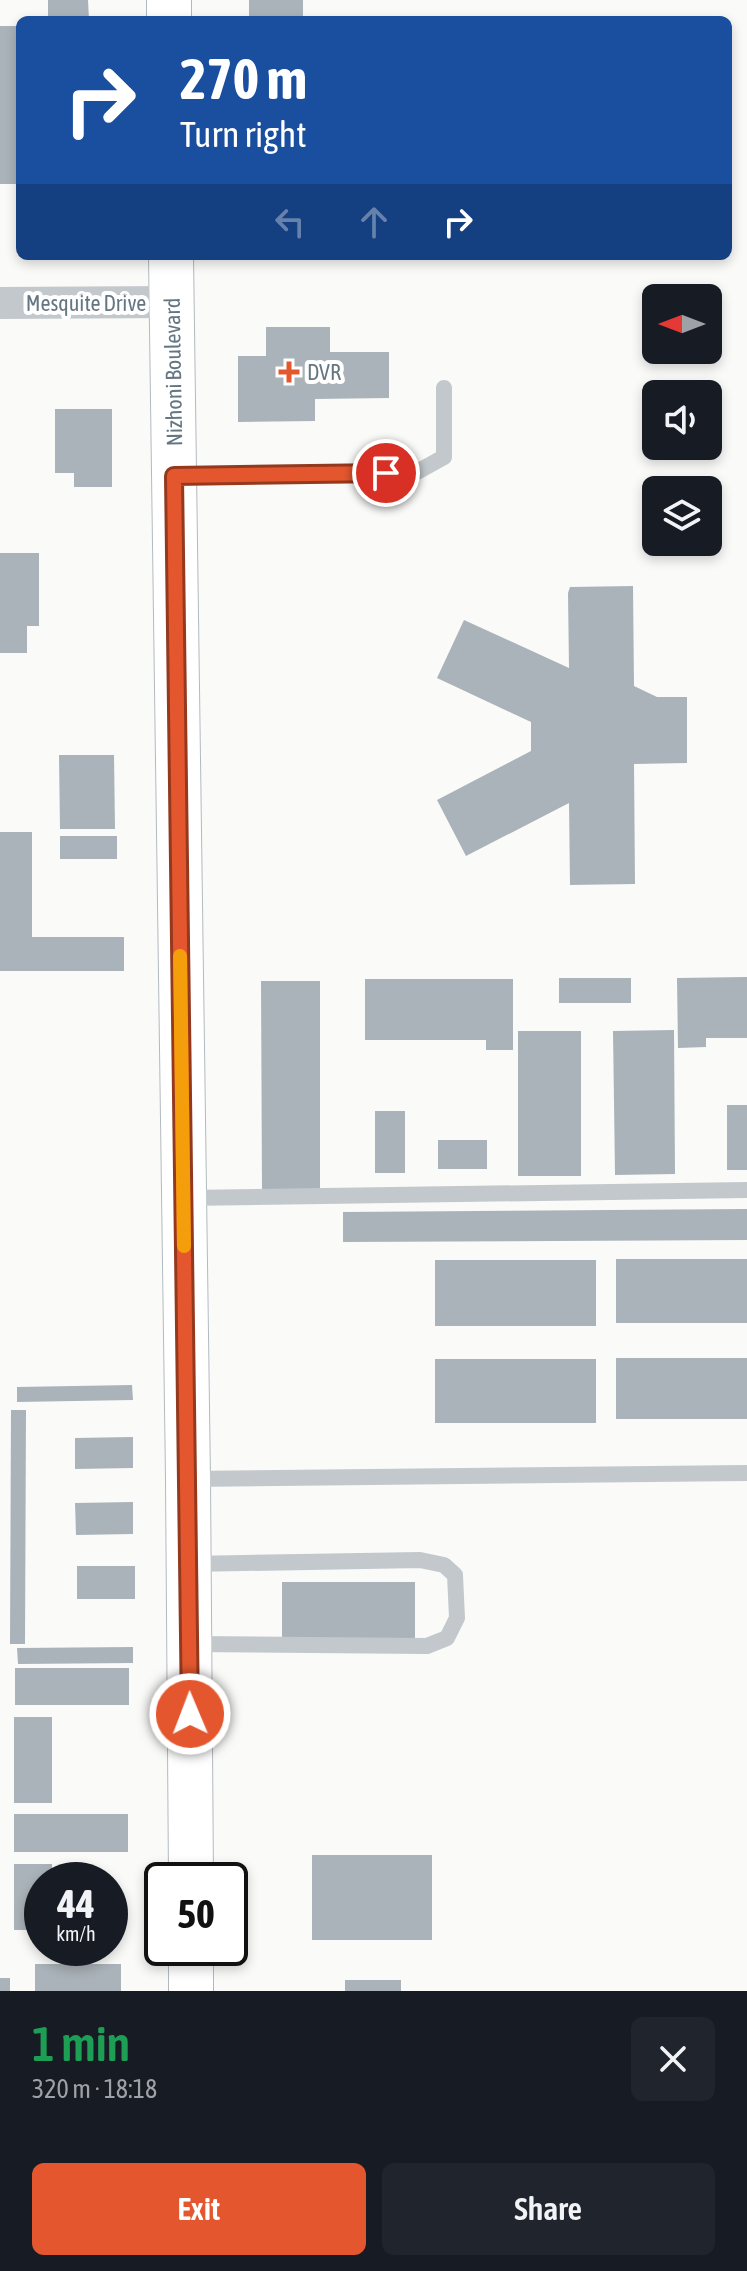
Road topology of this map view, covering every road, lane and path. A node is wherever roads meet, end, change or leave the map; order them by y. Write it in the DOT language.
graph roads {
  1 [pos="171,260"];
  2 [pos="172,302"];
  3 [pos="0,303"];
  4 [pos="444,388"];
  5 [pos="174,476"];
  6 [pos="747,1190"];
  7 [pos="183,1198"];
  8 [pos="747,1473"];
  9 [pos="188,1479"];
  10 [pos="188,1564"];
  11 [pos="189,1644"];
  12 [pos="191,1862"];
  13 [pos="191,1966"];
  14 [pos="191,1991"];
  1 -- 2 [label="main road, Nizhoni Boulevard"];
  2 -- 3 [label="street, Mesquite Drive"];
  2 -- 5 [label="main road, Nizhoni Boulevard"];
  4 -- 5 [label="lane"];
  5 -- 7 [label="main road, Nizhoni Boulevard"];
  6 -- 7 [label="lane"];
  7 -- 9 [label="main road, Nizhoni Boulevard"];
  8 -- 9 [label="lane"];
  9 -- 10 [label="main road, Nizhoni Boulevard"];
  10 -- 11 [label="main road, Nizhoni Boulevard"];
  10 -- 11 [label="lane"];
  11 -- 12 [label="main road, Nizhoni Boulevard"];
  13 -- 14 [label="main road"];
}
